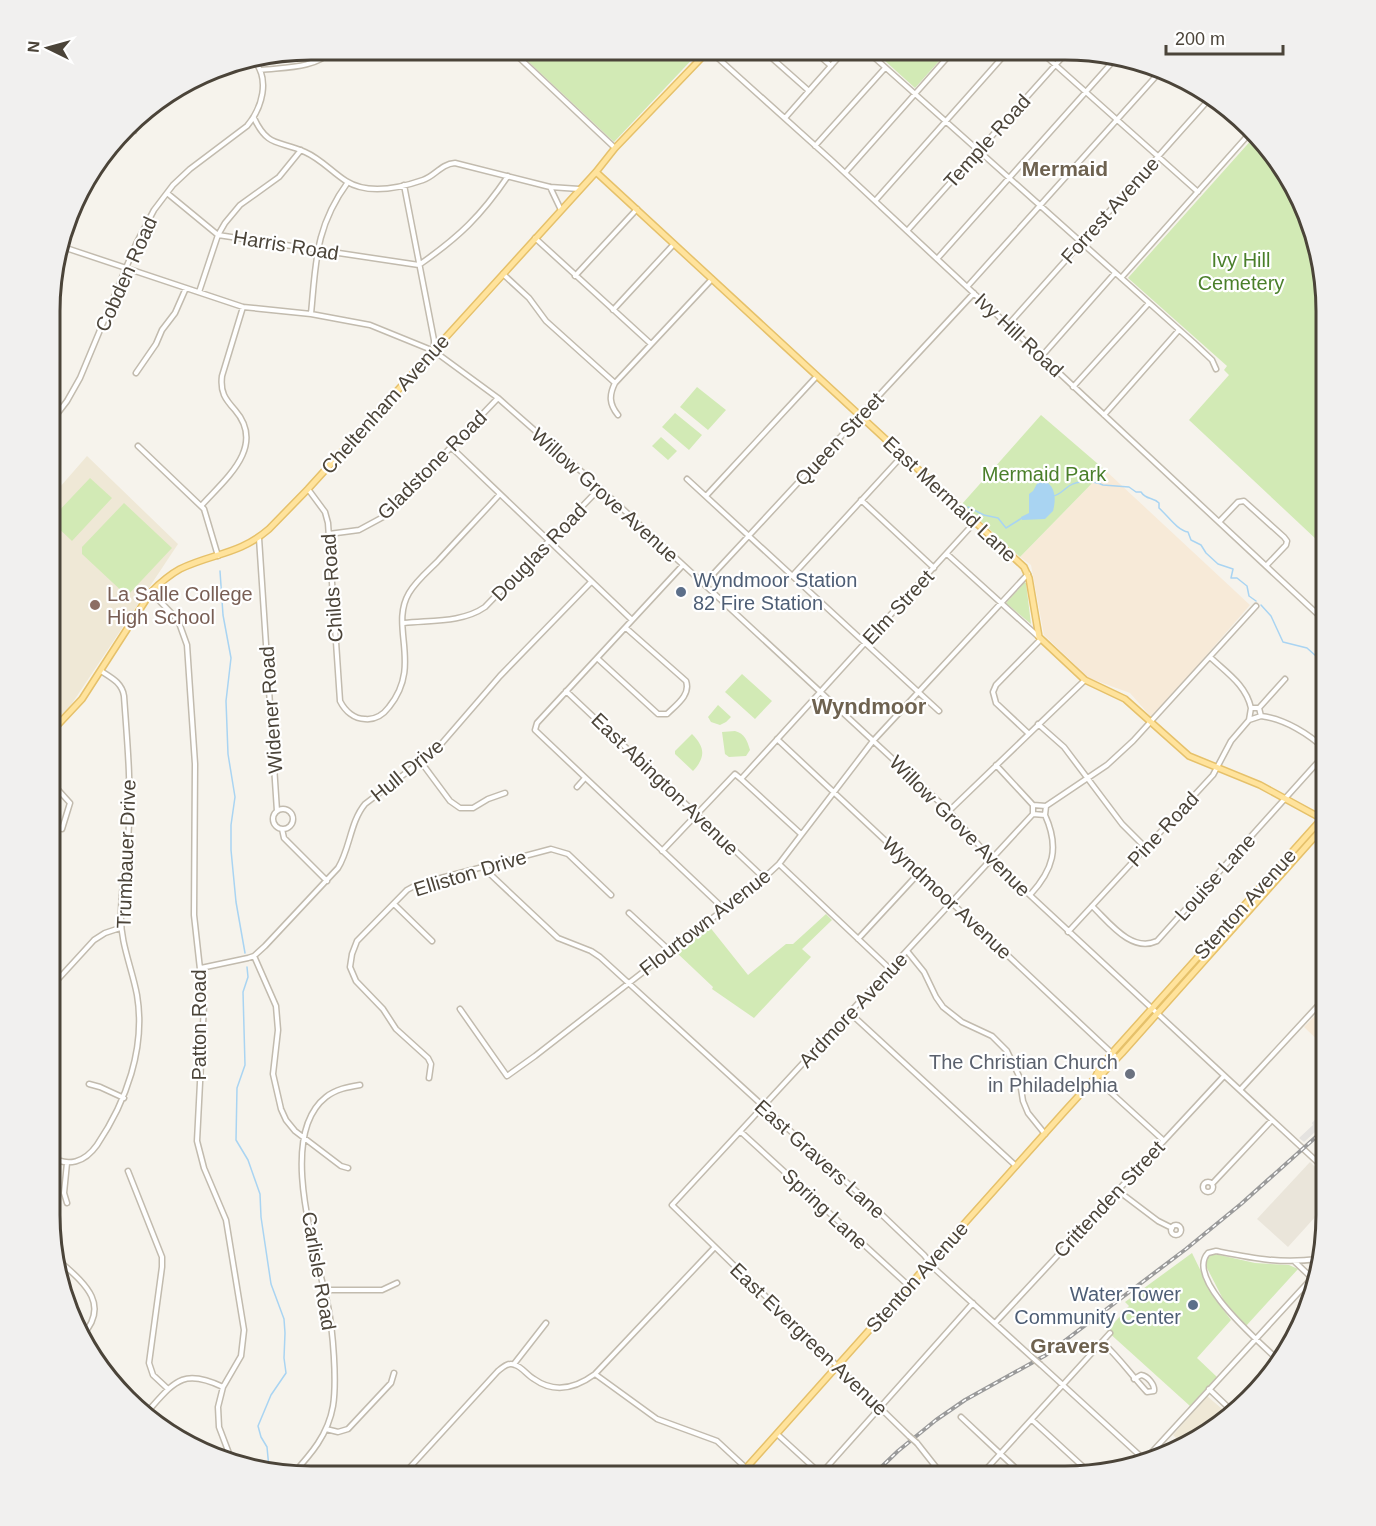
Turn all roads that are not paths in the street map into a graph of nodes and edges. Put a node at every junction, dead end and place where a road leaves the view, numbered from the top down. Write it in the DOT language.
graph roads {
  1 [pos="321,60"];
  2 [pos="522,60"];
  3 [pos="700,60"];
  4 [pos="719,60"];
  5 [pos="774,60"];
  6 [pos="824,60"];
  7 [pos="836,60"];
  8 [pos="877,60"];
  9 [pos="945,60"];
  10 [pos="1000,60"];
  11 [pos="1050,60"];
  12 [pos="1060,60"];
  13 [pos="1110,64"];
  14 [pos="1055,65"];
  15 [pos="258,66"];
  16 [pos="831,66"];
  17 [pos="885,68"];
  18 [pos="261,70"];
  19 [pos="1156,77"];
  20 [pos="809,91"];
  21 [pos="1086,92"];
  22 [pos="915,94"];
  23 [pos="1206,103"];
  24 [pos="254,118"];
  25 [pos="785,118"];
  26 [pos="1117,120"];
  27 [pos="946,122"];
  28 [pos="1246,138"];
  29 [pos="815,146"];
  30 [pos="615,148"];
  31 [pos="301,150"];
  32 [pos="978,151"];
  33 [pos="1158,156"];
  34 [pos="596,172"];
  35 [pos="845,173"];
  36 [pos="508,176"];
  37 [pos="1009,178"];
  38 [pos="348,182"];
  39 [pos="404,185"];
  40 [pos="550,187"];
  41 [pos="579,189"];
  42 [pos="167,192"];
  43 [pos="1198,192"];
  44 [pos="875,201"];
  45 [pos="1040,206"];
  46 [pos="637,209"];
  47 [pos="561,210"];
  48 [pos="907,231"];
  49 [pos="218,235"];
  50 [pos="535,238"];
  51 [pos="1081,243"];
  52 [pos="674,244"];
  53 [pos="68,249"];
  54 [pos="317,250"];
  55 [pos="937,259"];
  56 [pos="419,265"];
  57 [pos="127,268"];
  58 [pos="1116,273"];
  59 [pos="503,274"];
  60 [pos="575,276"];
  61 [pos="1121,278"];
  62 [pos="712,279"];
  63 [pos="967,287"];
  64 [pos="186,288"];
  65 [pos="199,292"];
  66 [pos="974,293"];
  67 [pos="1149,303"];
  68 [pos="243,307"];
  69 [pos="614,310"];
  70 [pos="311,314"];
  71 [pos="1008,325"];
  72 [pos="1179,330"];
  73 [pos="651,344"];
  74 [pos="434,351"];
  75 [pos="1041,357"];
  76 [pos="1216,369"];
  77 [pos="136,373"];
  78 [pos="818,376"];
  79 [pos="615,383"];
  80 [pos="1073,387"];
  81 [pos="498,398"];
  82 [pos="60,410"];
  83 [pos="618,415"];
  84 [pos="1104,415"];
  85 [pos="860,416"];
  86 [pos="138,446"];
  87 [pos="452,448"];
  88 [pos="903,455"];
  89 [pos="687,479"];
  90 [pos="308,489"];
  91 [pos="600,489"];
  92 [pos="500,494"];
  93 [pos="706,496"];
  94 [pos="861,500"];
  95 [pos="201,506"];
  96 [pos="975,522"];
  97 [pos="1219,522"];
  98 [pos="329,534"];
  99 [pos="259,537"];
  100 [pos="749,537"];
  101 [pos="550,542"];
  102 [pos="947,554"];
  103 [pos="218,556"];
  104 [pos="683,565"];
  105 [pos="1266,566"];
  106 [pos="934,568"];
  107 [pos="1028,574"];
  108 [pos="792,576"];
  109 [pos="591,582"];
  110 [pos="704,584"];
  111 [pos="151,592"];
  112 [pos="1001,603"];
  113 [pos="1256,606"];
  114 [pos="1316,613"];
  115 [pos="632,620"];
  116 [pos="404,622"];
  117 [pos="626,628"];
  118 [pos="1041,639"];
  119 [pos="864,644"];
  120 [pos="1210,657"];
  121 [pos="597,658"];
  122 [pos="101,671"];
  123 [pos="1285,679"];
  124 [pos="1085,680"];
  125 [pos="566,691"];
  126 [pos="820,691"];
  127 [pos="918,691"];
  128 [pos="1251,708"];
  129 [pos="1258,708"];
  130 [pos="939,711"];
  131 [pos="1261,716"];
  132 [pos="1249,720"];
  133 [pos="1151,722"];
  134 [pos="60,723"];
  135 [pos="1038,724"];
  136 [pos="1028,733"];
  137 [pos="777,739"];
  138 [pos="873,741"];
  139 [pos="1316,743"];
  140 [pos="421,762"];
  141 [pos="1316,764"];
  142 [pos="996,765"];
  143 [pos="1218,768"];
  144 [pos="585,778"];
  145 [pos="741,779"];
  146 [pos="1087,779"];
  147 [pos="577,787"];
  148 [pos="60,792"];
  149 [pos="834,792"];
  150 [pos="505,793"];
  151 [pos="1286,798"];
  152 [pos="1033,805"];
  153 [pos="1046,806"];
  154 [pos="277,810"];
  155 [pos="949,811"];
  156 [pos="698,813"];
  157 [pos="1033,814"];
  158 [pos="1316,814"];
  159 [pos="1045,815"];
  160 [pos="62,829"];
  161 [pos="282,829"];
  162 [pos="1316,829"];
  163 [pos="801,834"];
  164 [pos="1146,848"];
  165 [pos="662,850"];
  166 [pos="991,859"];
  167 [pos="779,864"];
  168 [pos="486,866"];
  169 [pos="919,873"];
  170 [pos="764,878"];
  171 [pos="327,880"];
  172 [pos="611,895"];
  173 [pos="1030,895"];
  174 [pos="952,902"];
  175 [pos="394,904"];
  176 [pos="1092,906"];
  177 [pos="724,909"];
  178 [pos="629,913"];
  179 [pos="120,928"];
  180 [pos="1068,932"];
  181 [pos="858,939"];
  182 [pos="432,941"];
  183 [pos="670,951"];
  184 [pos="907,951"];
  185 [pos="254,956"];
  186 [pos="201,968"];
  187 [pos="890,969"];
  188 [pos="60,977"];
  189 [pos="628,982"];
  190 [pos="1316,1008"];
  191 [pos="460,1009"];
  192 [pos="1154,1012"];
  193 [pos="850,1013"];
  194 [pos="1115,1055"];
  195 [pos="1224,1076"];
  196 [pos="429,1078"];
  197 [pos="1095,1078"];
  198 [pos="89,1084"];
  199 [pos="360,1085"];
  200 [pos="1240,1090"];
  201 [pos="124,1098"];
  202 [pos="763,1106"];
  203 [pos="1272,1120"];
  204 [pos="741,1132"];
  205 [pos="1045,1134"];
  206 [pos="303,1136"];
  207 [pos="1163,1140"];
  208 [pos="60,1160"];
  209 [pos="1316,1160"];
  210 [pos="67,1162"];
  211 [pos="1016,1166"];
  212 [pos="348,1168"];
  213 [pos="128,1171"];
  214 [pos="1212,1184"];
  215 [pos="1117,1190"];
  216 [pos="67,1203"];
  217 [pos="672,1205"];
  218 [pos="1172,1228"];
  219 [pos="714,1248"];
  220 [pos="1312,1260"];
  221 [pos="930,1262"];
  222 [pos="1294,1262"];
  223 [pos="66,1267"];
  224 [pos="1308,1275"];
  225 [pos="397,1283"];
  226 [pos="1306,1285"];
  227 [pos="909,1286"];
  228 [pos="324,1290"];
  229 [pos="973,1303"];
  230 [pos="546,1323"];
  231 [pos="994,1323"];
  232 [pos="88,1329"];
  233 [pos="1110,1333"];
  234 [pos="1256,1339"];
  235 [pos="1102,1342"];
  236 [pos="1273,1355"];
  237 [pos="514,1364"];
  238 [pos="837,1366"];
  239 [pos="394,1372"];
  240 [pos="595,1374"];
  241 [pos="1134,1379"];
  242 [pos="1063,1385"];
  243 [pos="223,1387"];
  244 [pos="168,1389"];
  245 [pos="1209,1389"];
  246 [pos="1227,1406"];
  247 [pos="880,1407"];
  248 [pos="151,1408"];
  249 [pos="961,1418"];
  250 [pos="1032,1420"];
  251 [pos="326,1429"];
  252 [pos="777,1434"];
  253 [pos="1157,1449"];
  254 [pos="229,1452"];
  255 [pos="1000,1454"];
  256 [pos="1139,1455"];
  257 [pos="301,1465"];
  258 [pos="1081,1465"];
  259 [pos="411,1466"];
  260 [pos="744,1466"];
  261 [pos="748,1466"];
  262 [pos="811,1466"];
  263 [pos="829,1466"];
  264 [pos="935,1466"];
  265 [pos="989,1466"];
  266 [pos="1013,1466"];
  1 -- 18 [label="street"];
  2 -- 30 [label="street"];
  3 -- 30 [label="main road, Cheltenham Avenue"];
  4 -- 25 [label="street, Ivy Hill Road"];
  5 -- 20 [label="street"];
  6 -- 16 [label="street"];
  7 -- 16 [label="street"];
  8 -- 17 [label="street"];
  9 -- 22 [label="street"];
  10 -- 27 [label="street"];
  11 -- 14 [label="street"];
  12 -- 14 [label="street, Temple Road"];
  13 -- 21 [label="street"];
  14 -- 21 [label="street"];
  14 -- 32 [label="street, Temple Road"];
  15 -- 18 [label="street"];
  16 -- 20 [label="street"];
  17 -- 22 [label="street"];
  17 -- 29 [label="street"];
  18 -- 24 [label="street"];
  19 -- 26 [label="street"];
  20 -- 25 [label="street"];
  21 -- 26 [label="street"];
  21 -- 37 [label="street"];
  22 -- 27 [label="street"];
  22 -- 35 [label="street"];
  23 -- 33 [label="street, Forrest Avenue"];
  24 -- 31 [label="street"];
  24 -- 42 [label="street, Cobden Road"];
  25 -- 29 [label="street, Ivy Hill Road"];
  26 -- 33 [label="street"];
  26 -- 45 [label="street"];
  27 -- 32 [label="street"];
  27 -- 44 [label="street"];
  28 -- 43 [label="street"];
  29 -- 35 [label="street, Ivy Hill Road"];
  30 -- 34 [label="main road, Cheltenham Avenue"];
  31 -- 38 [label="street"];
  31 -- 49 [label="street"];
  32 -- 37 [label="street"];
  32 -- 48 [label="street, Temple Road"];
  33 -- 43 [label="street"];
  33 -- 51 [label="street, Forrest Avenue"];
  34 -- 41 [label="main road, Cheltenham Avenue"];
  34 -- 46 [label="main road, East Mermaid Lane"];
  35 -- 44 [label="street, Ivy Hill Road"];
  36 -- 39 [label="street"];
  36 -- 40 [label="street"];
  36 -- 56 [label="street"];
  37 -- 45 [label="street"];
  37 -- 55 [label="street"];
  38 -- 39 [label="street"];
  38 -- 54 [label="street"];
  39 -- 56 [label="street"];
  40 -- 41 [label="street"];
  40 -- 47 [label="street"];
  41 -- 47 [label="main road, Cheltenham Avenue"];
  42 -- 49 [label="street, Harris Road"];
  42 -- 57 [label="street, Cobden Road"];
  43 -- 61 [label="street"];
  44 -- 48 [label="street, Ivy Hill Road"];
  45 -- 51 [label="street"];
  45 -- 63 [label="street"];
  46 -- 52 [label="main road, East Mermaid Lane"];
  46 -- 60 [label="street"];
  47 -- 50 [label="main road, Cheltenham Avenue"];
  48 -- 55 [label="street, Ivy Hill Road"];
  49 -- 54 [label="street, Harris Road"];
  49 -- 65 [label="street"];
  50 -- 59 [label="main road, Cheltenham Avenue"];
  50 -- 60 [label="street"];
  51 -- 58 [label="street"];
  51 -- 71 [label="street, Forrest Avenue"];
  52 -- 62 [label="main road, East Mermaid Lane"];
  52 -- 69 [label="street"];
  53 -- 57 [label="street, Willow Grove Avenue"];
  54 -- 56 [label="street, Harris Road"];
  54 -- 70 [label="street"];
  55 -- 63 [label="street, Ivy Hill Road"];
  56 -- 74 [label="street"];
  57 -- 64 [label="street, Willow Grove Avenue"];
  57 -- 82 [label="street, Cobden Road"];
  58 -- 61 [label="street"];
  58 -- 75 [label="street"];
  59 -- 74 [label="main road, Cheltenham Avenue"];
  59 -- 79 [label="street"];
  60 -- 69 [label="street"];
  61 -- 67 [label="street"];
  62 -- 73 [label="street"];
  62 -- 78 [label="main road, East Mermaid Lane"];
  63 -- 66 [label="street, Ivy Hill Road"];
  64 -- 65 [label="street, Willow Grove Avenue"];
  64 -- 77 [label="street"];
  65 -- 68 [label="street, Willow Grove Avenue"];
  66 -- 71 [label="street, Ivy Hill Road"];
  66 -- 85 [label="street, Queen Street"];
  67 -- 72 [label="street"];
  67 -- 80 [label="street"];
  68 -- 70 [label="street, Willow Grove Avenue"];
  68 -- 95 [label="street"];
  69 -- 73 [label="street"];
  70 -- 74 [label="street, Willow Grove Avenue"];
  71 -- 75 [label="street, Ivy Hill Road"];
  72 -- 76 [label="street"];
  72 -- 84 [label="street"];
  73 -- 79 [label="street"];
  74 -- 81 [label="street, Willow Grove Avenue"];
  74 -- 90 [label="main road, Cheltenham Avenue"];
  75 -- 80 [label="street, Ivy Hill Road"];
  78 -- 85 [label="main road, East Mermaid Lane"];
  78 -- 93 [label="street"];
  79 -- 83 [label="street"];
  80 -- 84 [label="street, Ivy Hill Road"];
  81 -- 87 [label="street, Gladstone Road"];
  81 -- 91 [label="street, Willow Grove Avenue"];
  84 -- 97 [label="street, Ivy Hill Road"];
  85 -- 88 [label="main road, East Mermaid Lane"];
  85 -- 100 [label="street, Queen Street"];
  86 -- 95 [label="street"];
  87 -- 92 [label="street"];
  87 -- 98 [label="street, Gladstone Road"];
  88 -- 94 [label="street"];
  88 -- 96 [label="main road, East Mermaid Lane"];
  89 -- 93 [label="street"];
  90 -- 98 [label="street, Childs Road"];
  90 -- 99 [label="main road, Cheltenham Avenue"];
  91 -- 101 [label="street, Douglas Road"];
  91 -- 104 [label="street, Willow Grove Avenue"];
  92 -- 101 [label="street"];
  92 -- 116 [label="street"];
  93 -- 100 [label="street"];
  94 -- 106 [label="street"];
  94 -- 108 [label="street"];
  95 -- 103 [label="street"];
  96 -- 102 [label="street, Elm Street"];
  96 -- 107 [label="main road, East Mermaid Lane"];
  97 -- 105 [label="street, Ivy Hill Road"];
  97 -- 105 [label="street"];
  98 -- 116 [label="street, Childs Road"];
  99 -- 103 [label="main road, Cheltenham Avenue"];
  99 -- 154 [label="street, Widener Road"];
  100 -- 108 [label="street"];
  100 -- 110 [label="street, Queen Street"];
  101 -- 109 [label="street"];
  101 -- 116 [label="street, Douglas Road"];
  102 -- 106 [label="street, Elm Street"];
  102 -- 112 [label="street"];
  103 -- 111 [label="main road, Cheltenham Avenue"];
  104 -- 110 [label="street, Willow Grove Avenue"];
  104 -- 115 [label="street"];
  105 -- 114 [label="street, Ivy Hill Road"];
  106 -- 119 [label="street, Elm Street"];
  107 -- 112 [label="street, Flourtown Avenue"];
  107 -- 118 [label="main road, East Mermaid Lane"];
  108 -- 119 [label="street"];
  109 -- 115 [label="street"];
  109 -- 140 [label="street, Hull Drive"];
  110 -- 126 [label="street, Willow Grove Avenue"];
  111 -- 122 [label="main road, Cheltenham Avenue"];
  111 -- 186 [label="street, Patton Road"];
  112 -- 118 [label="street"];
  112 -- 127 [label="street, Flourtown Avenue"];
  113 -- 120 [label="street"];
  115 -- 117 [label="street"];
  117 -- 121 [label="street"];
  117 -- 121 [label="street"];
  118 -- 124 [label="main road"];
  118 -- 136 [label="street"];
  119 -- 126 [label="street, Elm Street"];
  119 -- 127 [label="street"];
  120 -- 128 [label="street"];
  120 -- 133 [label="street"];
  121 -- 125 [label="street"];
  122 -- 134 [label="main road, Cheltenham Avenue"];
  122 -- 179 [label="street, Trumbauer Drive"];
  123 -- 129 [label="street"];
  124 -- 133 [label="main road"];
  124 -- 135 [label="street"];
  125 -- 144 [label="street"];
  125 -- 156 [label="street, East Abington Avenue"];
  126 -- 137 [label="street, Elm Street"];
  126 -- 138 [label="street, Willow Grove Avenue"];
  127 -- 130 [label="street"];
  127 -- 138 [label="street, Flourtown Avenue"];
  128 -- 129 [label="street"];
  128 -- 132 [label="street"];
  129 -- 131 [label="street"];
  131 -- 132 [label="street"];
  131 -- 139 [label="street"];
  132 -- 143 [label="street, Pine Road"];
  133 -- 143 [label="main road"];
  133 -- 146 [label="street"];
  135 -- 136 [label="street"];
  135 -- 146 [label="street"];
  136 -- 142 [label="street"];
  137 -- 145 [label="street, Elm Street"];
  137 -- 149 [label="street, Wyndmoor Avenue"];
  138 -- 149 [label="street, Flourtown Avenue"];
  138 -- 155 [label="street, Willow Grove Avenue"];
  140 -- 150 [label="street"];
  140 -- 171 [label="street, Hull Drive"];
  141 -- 151 [label="street, Louise Lane"];
  142 -- 152 [label="street"];
  142 -- 155 [label="street"];
  143 -- 151 [label="main road"];
  143 -- 164 [label="street, Pine Road"];
  144 -- 147 [label="street"];
  144 -- 165 [label="street"];
  145 -- 156 [label="street"];
  145 -- 163 [label="street"];
  146 -- 153 [label="street"];
  146 -- 164 [label="street"];
  148 -- 160 [label="street"];
  149 -- 163 [label="street, Flourtown Avenue"];
  149 -- 169 [label="street, Wyndmoor Avenue"];
  151 -- 158 [label="main road"];
  151 -- 176 [label="street, Louise Lane"];
  152 -- 153 [label="street"];
  152 -- 157 [label="street"];
  153 -- 159 [label="street"];
  154 -- 161 [label="street"];
  154 -- 161 [label="street"];
  155 -- 166 [label="street, Willow Grove Avenue"];
  156 -- 165 [label="street"];
  156 -- 170 [label="street, East Abington Avenue"];
  157 -- 159 [label="street"];
  157 -- 166 [label="street, Ardmore Avenue"];
  159 -- 173 [label="street"];
  161 -- 171 [label="street"];
  162 -- 192 [label="main road, Stenton Avenue"];
  163 -- 167 [label="street, Flourtown Avenue"];
  164 -- 176 [label="street, Pine Road"];
  165 -- 177 [label="street"];
  166 -- 173 [label="street, Willow Grove Avenue"];
  166 -- 174 [label="street, Ardmore Avenue"];
  167 -- 170 [label="street, Flourtown Avenue"];
  167 -- 181 [label="street"];
  168 -- 172 [label="street, Elliston Drive"];
  168 -- 175 [label="street, Elliston Drive"];
  168 -- 189 [label="street, East Gravers Lane"];
  169 -- 174 [label="street, Wyndmoor Avenue"];
  169 -- 181 [label="street"];
  170 -- 177 [label="street, Flourtown Avenue"];
  171 -- 185 [label="street, Hull Drive"];
  173 -- 180 [label="street, Willow Grove Avenue"];
  174 -- 184 [label="street, Ardmore Avenue"];
  174 -- 194 [label="street, Wyndmoor Avenue"];
  175 -- 182 [label="street"];
  175 -- 196 [label="street, Elliston Drive"];
  176 -- 180 [label="street, Pine Road"];
  177 -- 183 [label="street, Flourtown Avenue"];
  178 -- 183 [label="street"];
  179 -- 188 [label="street"];
  179 -- 201 [label="street, Trumbauer Drive"];
  180 -- 192 [label="street, Willow Grove Avenue"];
  181 -- 187 [label="street"];
  183 -- 189 [label="street, Flourtown Avenue"];
  184 -- 187 [label="street, Ardmore Avenue"];
  184 -- 205 [label="street"];
  185 -- 186 [label="street"];
  185 -- 206 [label="street"];
  186 -- 243 [label="street, Patton Road"];
  187 -- 193 [label="street, Ardmore Avenue"];
  189 -- 191 [label="street, Flourtown Avenue"];
  189 -- 202 [label="street, East Gravers Lane"];
  190 -- 200 [label="street"];
  192 -- 194 [label="main road, Stenton Avenue"];
  192 -- 195 [label="street, Willow Grove Avenue"];
  193 -- 202 [label="street, Ardmore Avenue"];
  193 -- 211 [label="street"];
  194 -- 197 [label="main road, Stenton Avenue"];
  195 -- 200 [label="street, Willow Grove Avenue"];
  195 -- 207 [label="street, Crittenden Street"];
  197 -- 205 [label="main road, Stenton Avenue"];
  197 -- 207 [label="street"];
  198 -- 201 [label="street"];
  199 -- 206 [label="street, Carlisle Road"];
  200 -- 203 [label="street, Willow Grove Avenue"];
  201 -- 210 [label="street, Trumbauer Drive"];
  202 -- 204 [label="street, Ardmore Avenue"];
  202 -- 221 [label="street, East Gravers Lane"];
  203 -- 209 [label="street, Willow Grove Avenue"];
  203 -- 214 [label="street"];
  204 -- 217 [label="street, Ardmore Avenue"];
  204 -- 227 [label="street, Spring Lane"];
  205 -- 211 [label="main road, Stenton Avenue"];
  206 -- 212 [label="street"];
  206 -- 228 [label="street, Carlisle Road"];
  207 -- 215 [label="street, Crittenden Street"];
  208 -- 210 [label="street"];
  210 -- 216 [label="street"];
  211 -- 221 [label="main road, Stenton Avenue"];
  213 -- 244 [label="street"];
  215 -- 218 [label="street"];
  215 -- 231 [label="street, Crittenden Street"];
  217 -- 219 [label="street, East Evergreen Avenue"];
  219 -- 238 [label="street, East Evergreen Avenue"];
  219 -- 240 [label="street"];
  220 -- 222 [label="street"];
  221 -- 227 [label="main road, Stenton Avenue"];
  221 -- 229 [label="street, East Gravers Lane"];
  222 -- 224 [label="street"];
  222 -- 234 [label="street"];
  223 -- 232 [label="street"];
  225 -- 228 [label="street"];
  226 -- 234 [label="street"];
  227 -- 238 [label="main road, Stenton Avenue"];
  228 -- 251 [label="street, Carlisle Road"];
  229 -- 231 [label="street, East Gravers Lane"];
  229 -- 247 [label="street"];
  230 -- 237 [label="street"];
  231 -- 242 [label="street, East Gravers Lane, bridge"];
  233 -- 235 [label="street"];
  234 -- 236 [label="street"];
  234 -- 245 [label="street"];
  235 -- 241 [label="street"];
  235 -- 242 [label="street"];
  237 -- 240 [label="street"];
  237 -- 259 [label="street"];
  238 -- 247 [label="street, East Evergreen Avenue"];
  238 -- 252 [label="main road, Stenton Avenue"];
  239 -- 251 [label="street"];
  240 -- 260 [label="street"];
  241 -- 241 [label="street"];
  242 -- 250 [label="street"];
  242 -- 256 [label="street, East Gravers Lane"];
  243 -- 244 [label="street"];
  243 -- 254 [label="street, Patton Road"];
  244 -- 248 [label="street"];
  245 -- 246 [label="street"];
  245 -- 253 [label="street"];
  247 -- 263 [label="street"];
  247 -- 264 [label="street, East Evergreen Avenue, bridge"];
  249 -- 255 [label="street"];
  250 -- 255 [label="street"];
  250 -- 258 [label="street"];
  251 -- 257 [label="street, Carlisle Road"];
  252 -- 261 [label="main road, Stenton Avenue"];
  252 -- 262 [label="street"];
  255 -- 265 [label="street"];
  255 -- 266 [label="street"];
}
